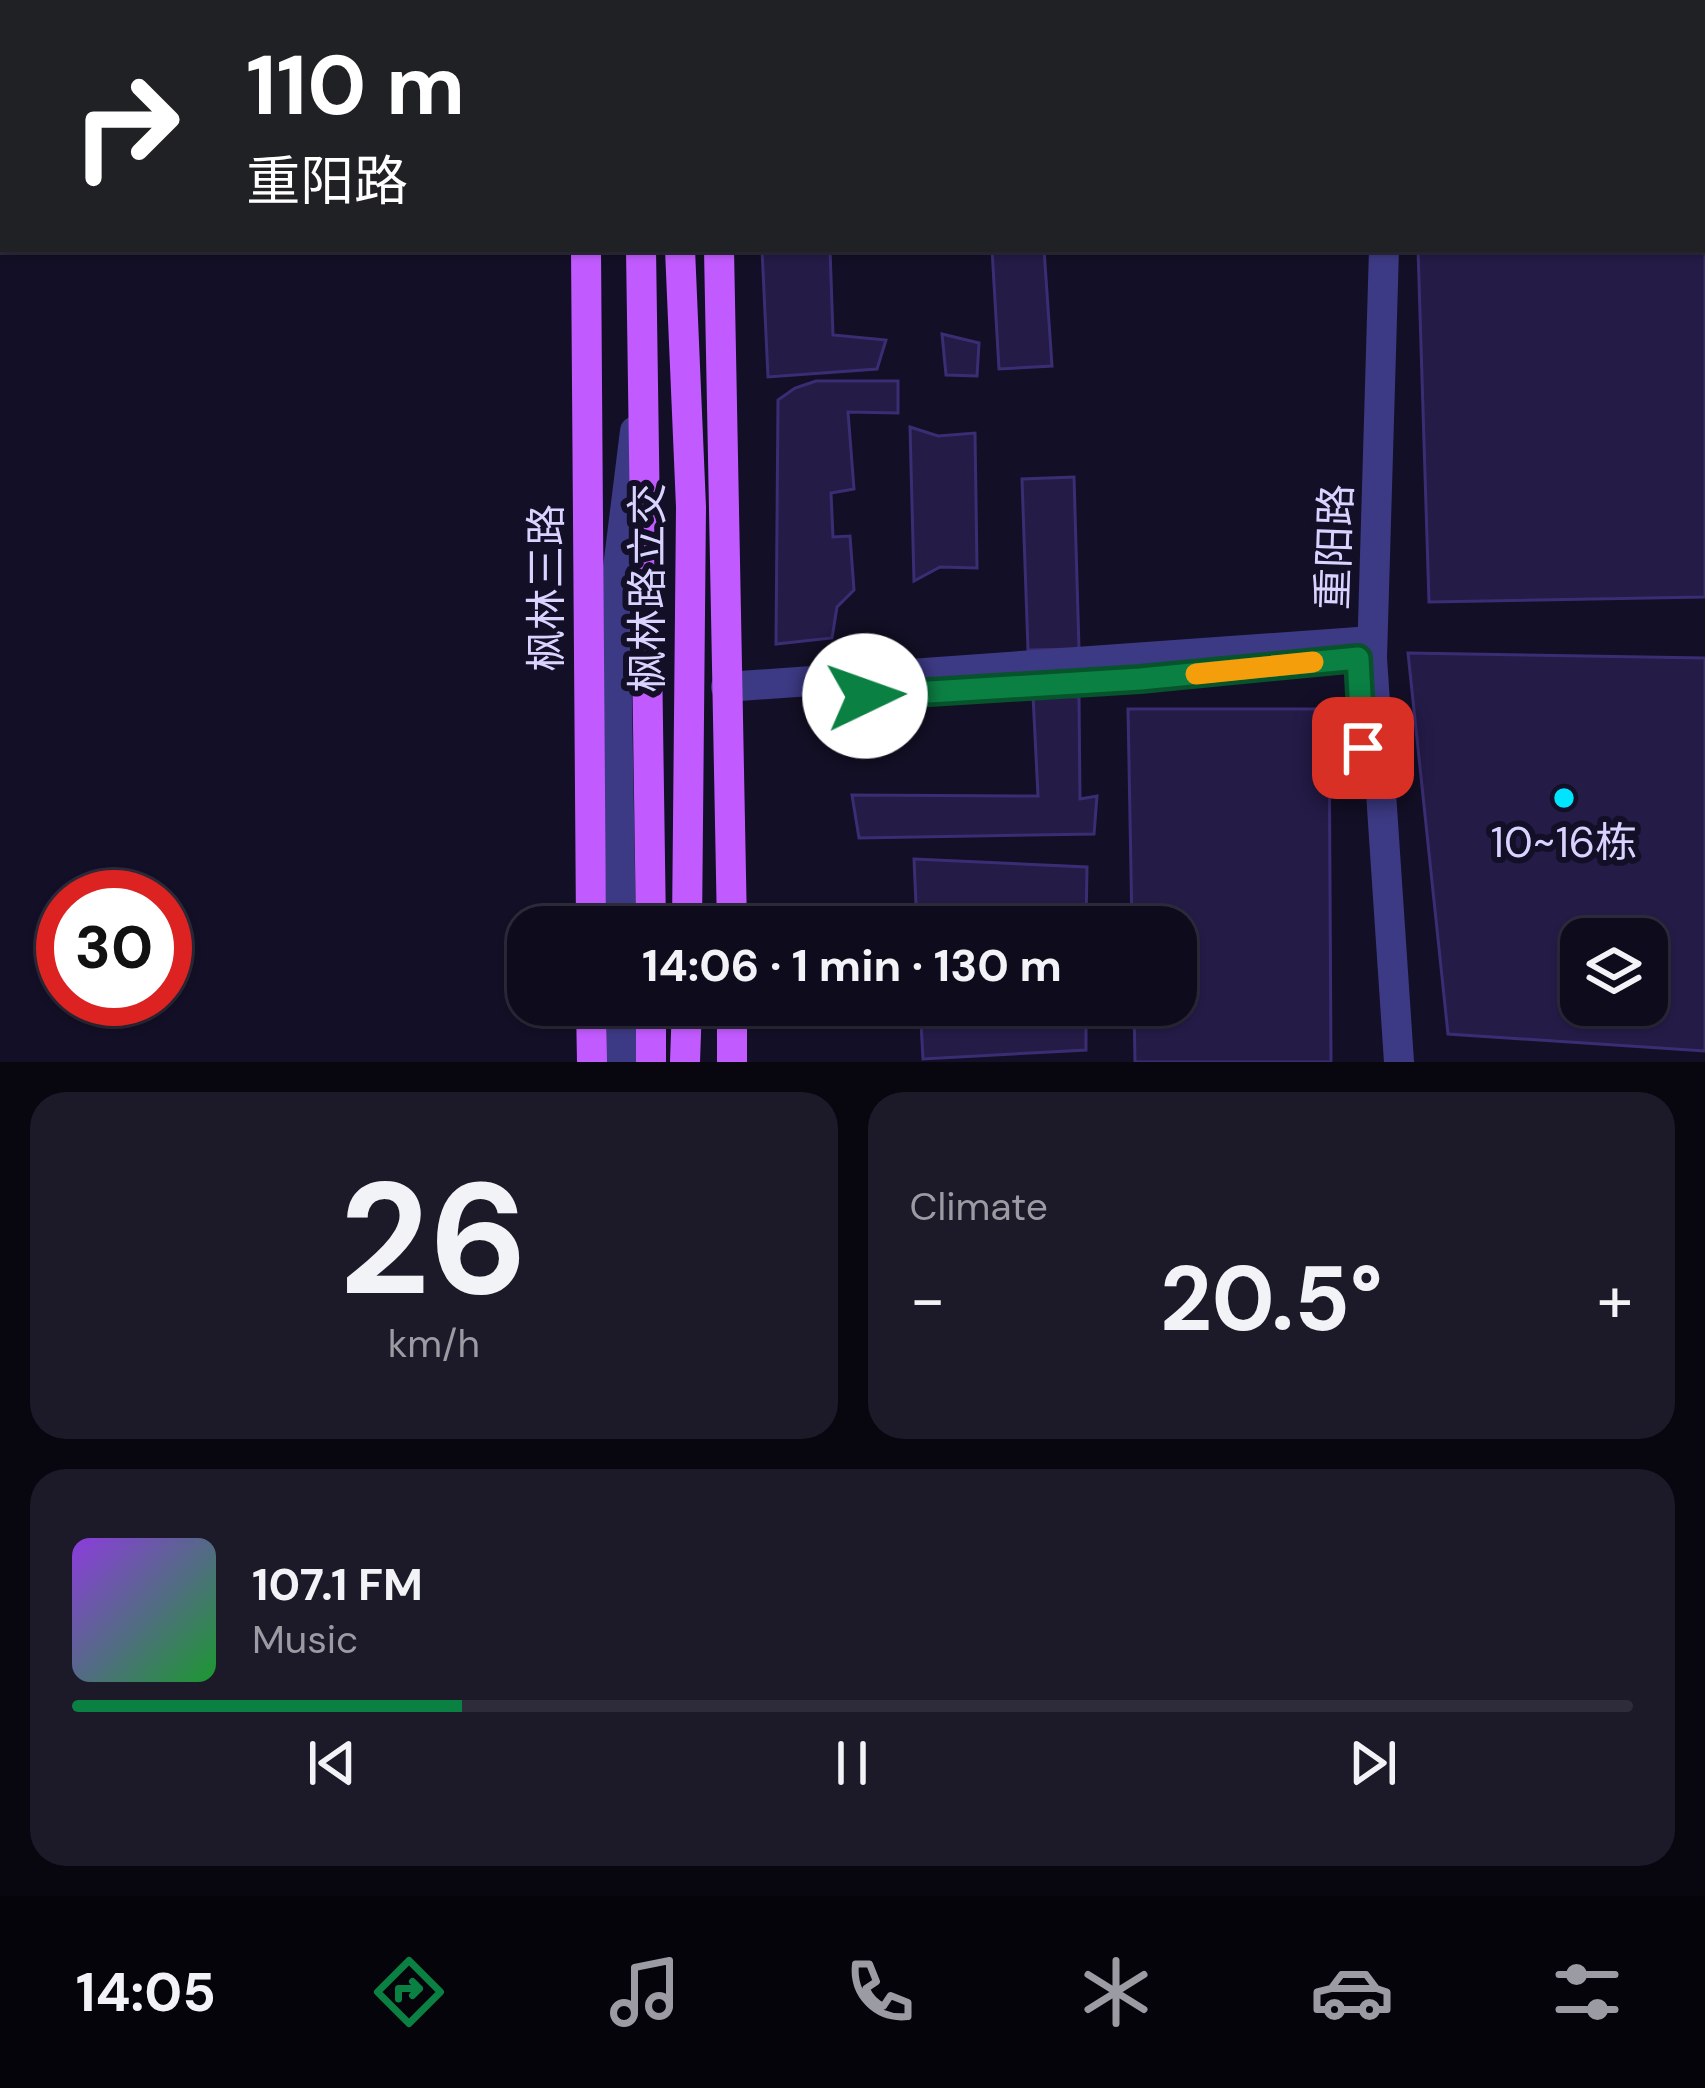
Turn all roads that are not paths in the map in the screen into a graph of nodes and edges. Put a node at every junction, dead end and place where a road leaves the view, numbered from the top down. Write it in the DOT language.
graph roads {
  1 [pos="586,252"];
  2 [pos="641,252"];
  3 [pos="680,252"];
  4 [pos="719,252"];
  5 [pos="1368,252"];
  6 [pos="1384,252"];
  7 [pos="645,348"];
  8 [pos="1358,650"];
  9 [pos="727,696"];
  10 [pos="591,906"];
  11 [pos="621,906"];
  12 [pos="651,906"];
  13 [pos="687,906"];
  14 [pos="731,906"];
  15 [pos="591,1026"];
  16 [pos="622,1026"];
  17 [pos="651,1026"];
  18 [pos="686,1026"];
  19 [pos="732,1026"];
  20 [pos="592,1062"];
  21 [pos="621,1062"];
  22 [pos="650,1062"];
  23 [pos="685,1062"];
  24 [pos="732,1062"];
  25 [pos="1384,1062"];
  26 [pos="1399,1062"];
  1 -- 10 [label="main road, 枫林三路"];
  2 -- 7 [label="main road, 枫林路立交"];
  3 -- 13 [label="main road, 枫林路立交"];
  4 -- 9 [label="main road"];
  5 -- 8 [label="street, 重阳路"];
  6 -- 26 [label="street, 重阳路"];
  7 -- 11 [label="street"];
  7 -- 12 [label="main road, 枫林路立交"];
  8 -- 9 [label="street, 重阳路"];
  8 -- 25 [label="street, 重阳路"];
  9 -- 14 [label="main road"];
  15 -- 20 [label="main road"];
  16 -- 21 [label="street"];
  17 -- 22 [label="main road"];
  18 -- 23 [label="main road"];
  19 -- 24 [label="main road"];
}
